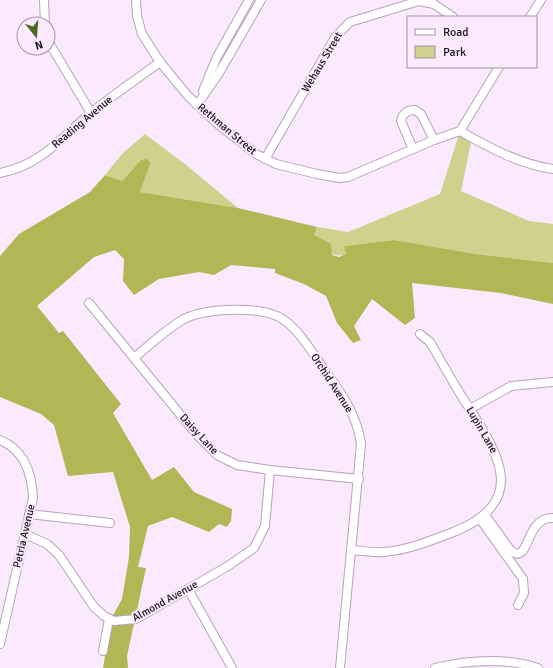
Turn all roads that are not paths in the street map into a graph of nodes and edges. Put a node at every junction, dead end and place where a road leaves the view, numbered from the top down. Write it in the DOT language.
graph roads {
  1 [pos="44,0"];
  2 [pos="136,0"];
  3 [pos="249,0"];
  4 [pos="261,0"];
  5 [pos="540,0"];
  6 [pos="45,16"];
  7 [pos="452,16"];
  8 [pos="531,16"];
  9 [pos="56,54"];
  10 [pos="160,62"];
  11 [pos="498,68"];
  12 [pos="202,95"];
  13 [pos="197,105"];
  14 [pos="91,113"];
  15 [pos="460,131"];
  16 [pos="434,140"];
  17 [pos="413,149"];
  18 [pos="266,159"];
  19 [pos="553,169"];
  20 [pos="0,173"];
  21 [pos="89,303"];
  22 [pos="420,334"];
  23 [pos="134,358"];
  24 [pos="553,382"];
  25 [pos="470,409"];
  26 [pos="0,440"];
  27 [pos="270,470"];
  28 [pos="359,478"];
  29 [pos="29,514"];
  30 [pos="483,517"];
  31 [pos="553,518"];
  32 [pos="110,523"];
  33 [pos="25,534"];
  34 [pos="351,550"];
  35 [pos="188,589"];
  36 [pos="518,605"];
  37 [pos="109,620"];
  38 [pos="0,644"];
  39 [pos="103,651"];
  40 [pos="232,668"];
  41 [pos="340,668"];
  42 [pos="434,668"];
  43 [pos="538,668"];
  1 -- 6 [label="street"];
  2 -- 10 [label="street, Rethman Street"];
  3 -- 12 [label="street"];
  4 -- 12 [label="street"];
  5 -- 8 [label="street"];
  7 -- 18 [label="street, Wehaus Street"];
  9 -- 14 [label="street"];
  10 -- 13 [label="street, Rethman Street"];
  10 -- 14 [label="street, Reading Avenue"];
  11 -- 15 [label="street"];
  12 -- 13 [label="street"];
  13 -- 18 [label="street, Rethman Street"];
  14 -- 20 [label="street, Reading Avenue"];
  15 -- 16 [label="street, Rethman Street"];
  15 -- 19 [label="street"];
  16 -- 17 [label="street, Rethman Street"];
  16 -- 17 [label="street"];
  17 -- 18 [label="street, Rethman Street"];
  21 -- 23 [label="street, Daisy Lane"];
  22 -- 25 [label="street, Lupin Lane"];
  23 -- 27 [label="street, Daisy Lane"];
  23 -- 28 [label="street, Orchid Avenue"];
  24 -- 25 [label="street"];
  25 -- 30 [label="street, Lupin Lane"];
  26 -- 29 [label="street, Petria Avenue"];
  27 -- 28 [label="street, Daisy Lane"];
  27 -- 35 [label="street, Almond Avenue"];
  28 -- 34 [label="street, Orchid Avenue"];
  29 -- 32 [label="street"];
  29 -- 33 [label="street, Petria Avenue"];
  30 -- 31 [label="street"];
  30 -- 34 [label="street, Lupin Lane"];
  30 -- 36 [label="street"];
  33 -- 37 [label="street"];
  33 -- 38 [label="street, Petria Avenue"];
  34 -- 41 [label="street, Orchid Avenue"];
  35 -- 37 [label="street, Almond Avenue"];
  35 -- 40 [label="street"];
  37 -- 39 [label="street"];
  42 -- 43 [label="street"];
}
